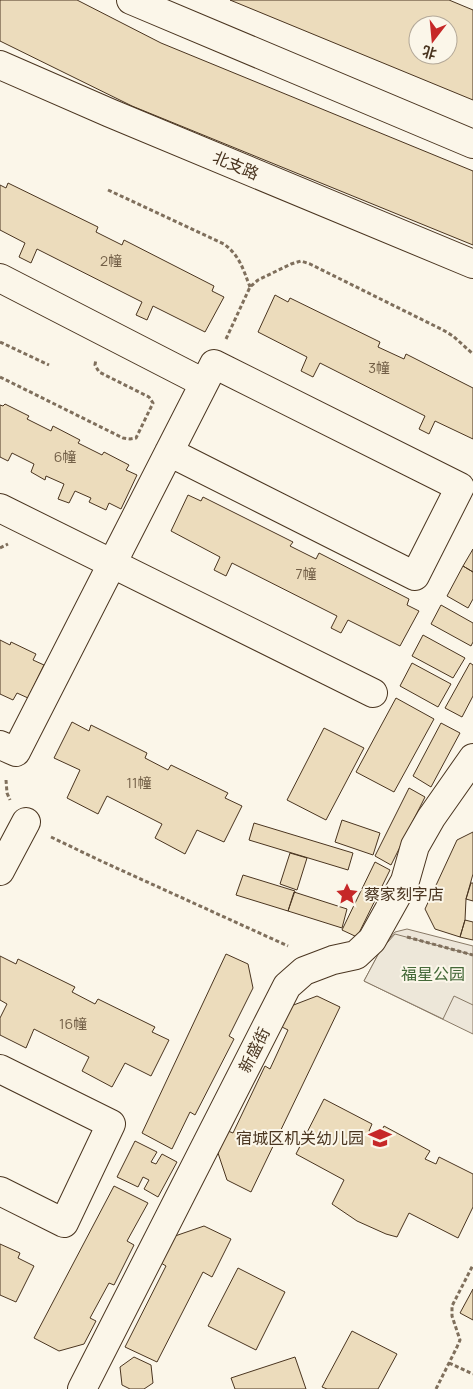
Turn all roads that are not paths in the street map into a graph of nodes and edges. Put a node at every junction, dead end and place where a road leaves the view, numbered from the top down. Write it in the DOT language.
graph roads {
  1 [pos="131,0"];
  2 [pos="0,64"];
  3 [pos="473,144"];
  4 [pos="473,264"];
  5 [pos="0,278"];
  6 [pos="209,373"];
  7 [pos="169,452"];
  8 [pos="0,508"];
  9 [pos="112,563"];
  10 [pos="373,693"];
  11 [pos="8,748"];
  12 [pos="473,758"];
  13 [pos="26,822"];
  14 [pos="0,871"];
  15 [pos="0,1069"];
  16 [pos="0,1191"];
  17 [pos="82,1389"];
  1 -- 3 [label="street"];
  2 -- 4 [label="street, 北支路"];
  5 -- 6 [label="street"];
  6 -- 7 [label="street"];
  6 -- 7 [label="street"];
  7 -- 9 [label="street"];
  8 -- 9 [label="street"];
  9 -- 10 [label="street"];
  9 -- 11 [label="street"];
  12 -- 17 [label="street, 新盛街"];
  13 -- 14 [label="street"];
  15 -- 16 [label="street"];
}
